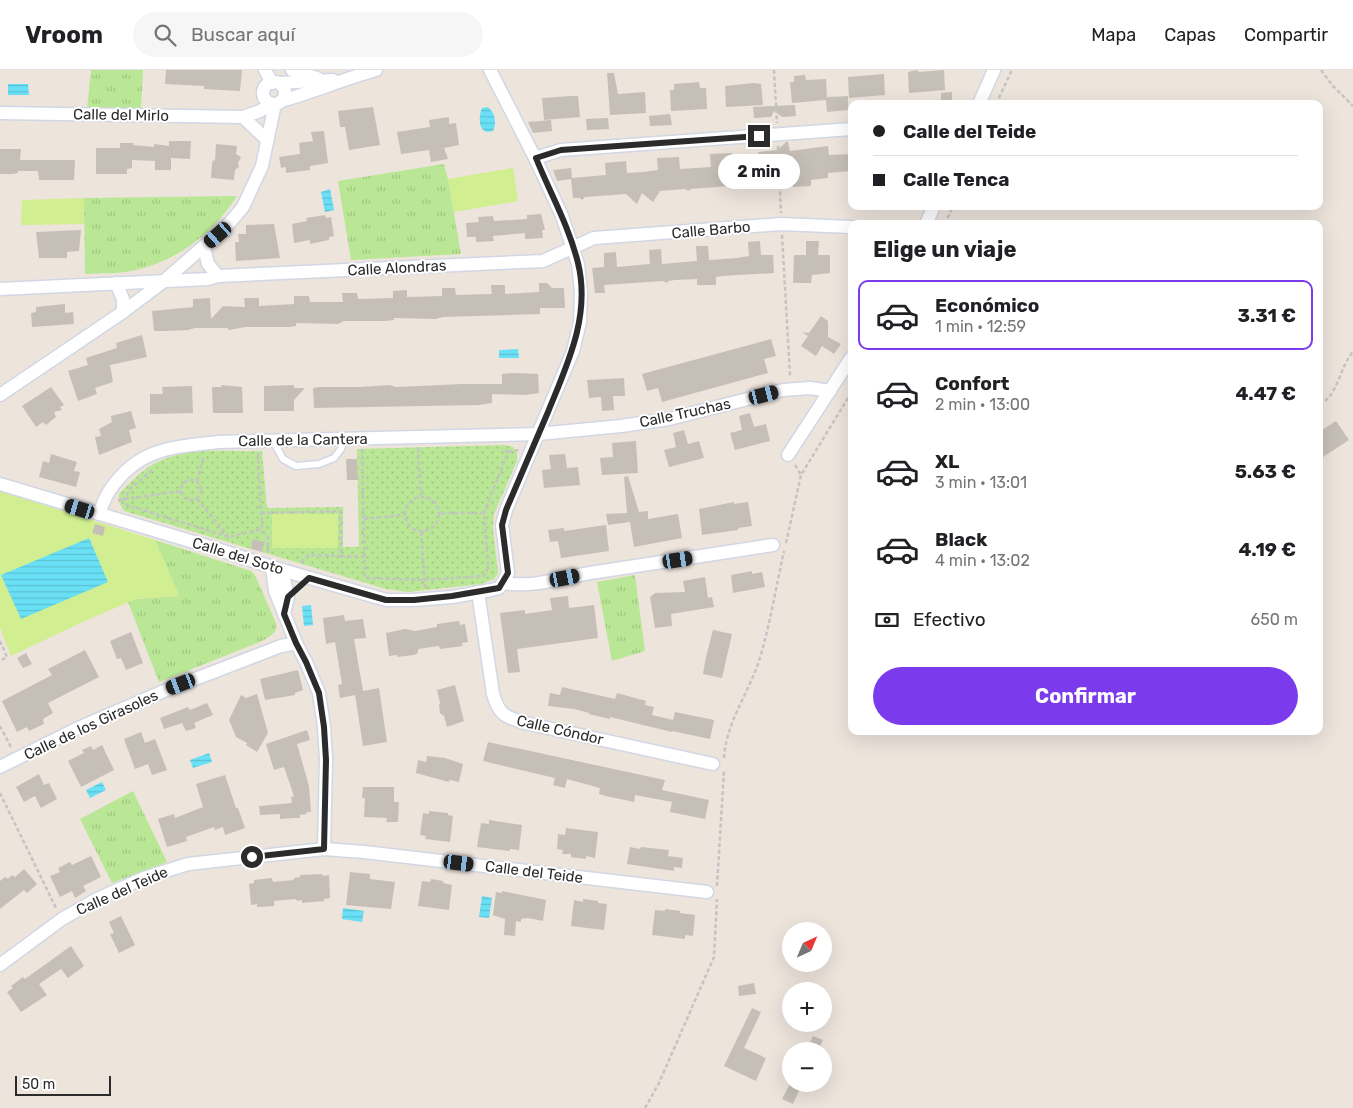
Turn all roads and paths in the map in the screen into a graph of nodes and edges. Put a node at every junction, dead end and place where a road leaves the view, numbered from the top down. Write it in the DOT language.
graph roads {
  1 [pos="266,70"];
  2 [pos="292,70"];
  3 [pos="376,70"];
  4 [pos="490,70"];
  5 [pos="774,70"];
  6 [pos="994,70"];
  7 [pos="1012,70"];
  8 [pos="1321,70"];
  9 [pos="343,80"];
  10 [pos="327,81"];
  11 [pos="275,83"];
  12 [pos="981,100"];
  13 [pos="998,100"];
  14 [pos="276,103"];
  15 [pos="1353,106"];
  16 [pos="0,113"];
  17 [pos="242,117"];
  18 [pos="777,124"];
  19 [pos="848,129"];
  20 [pos="267,140"];
  21 [pos="778,142"];
  22 [pos="536,158"];
  23 [pos="781,215"];
  24 [pos="848,227"];
  25 [pos="782,233"];
  26 [pos="573,246"];
  27 [pos="204,247"];
  28 [pos="218,276"];
  29 [pos="164,281"];
  30 [pos="116,283"];
  31 [pos="0,289"];
  32 [pos="123,312"];
  33 [pos="1353,352"];
  34 [pos="848,363"];
  35 [pos="790,376"];
  36 [pos="830,391"];
  37 [pos="0,395"];
  38 [pos="848,398"];
  39 [pos="1326,401"];
  40 [pos="538,434"];
  41 [pos="344,439"];
  42 [pos="273,441"];
  43 [pos="418,444"];
  44 [pos="362,445"];
  45 [pos="258,447"];
  46 [pos="494,449"];
  47 [pos="419,450"];
  48 [pos="519,450"];
  49 [pos="409,451"];
  50 [pos="508,452"];
  51 [pos="197,454"];
  52 [pos="788,455"];
  53 [pos="159,466"];
  54 [pos="197,481"];
  55 [pos="0,484"];
  56 [pos="181,491"];
  57 [pos="421,496"];
  58 [pos="124,499"];
  59 [pos="197,499"];
  60 [pos="116,500"];
  61 [pos="441,512"];
  62 [pos="261,513"];
  63 [pos="484,513"];
  64 [pos="99,514"];
  65 [pos="404,515"];
  66 [pos="364,519"];
  67 [pos="262,529"];
  68 [pos="422,532"];
  69 [pos="229,537"];
  70 [pos="225,544"];
  71 [pos="773,545"];
  72 [pos="341,556"];
  73 [pos="364,557"];
  74 [pos="274,565"];
  75 [pos="297,567"];
  76 [pos="309,578"];
  77 [pos="425,580"];
  78 [pos="503,583"];
  79 [pos="478,592"];
  80 [pos="288,597"];
  81 [pos="284,614"];
  82 [pos="0,641"];
  83 [pos="296,643"];
  84 [pos="4,649"];
  85 [pos="0,651"];
  86 [pos="0,661"];
  87 [pos="0,726"];
  88 [pos="13,750"];
  89 [pos="720,765"];
  90 [pos="0,767"];
  91 [pos="0,793"];
  92 [pos="324,849"];
  93 [pos="714,893"];
  94 [pos="59,914"];
  95 [pos="0,966"];
  96 [pos="645,1108"];
  1 -- 11 [label="street"];
  2 -- 10 [label="street"];
  3 -- 9 [label="street"];
  4 -- 22 [label="street"];
  5 -- 18 [label="path"];
  6 -- 12 [label="street"];
  7 -- 13 [label="path"];
  8 -- 15 [label="path"];
  9 -- 10 [label="street"];
  9 -- 14 [label="street, Calle del Mirlo"];
  10 -- 11 [label="street"];
  11 -- 14 [label="street"];
  11 -- 14 [label="street"];
  14 -- 17 [label="street, Calle del Mirlo"];
  14 -- 20 [label="street"];
  16 -- 17 [label="street, Calle del Mirlo"];
  17 -- 20 [label="street"];
  19 -- 22 [label="street"];
  20 -- 27 [label="street"];
  21 -- 23 [label="path"];
  22 -- 26 [label="street"];
  24 -- 26 [label="street, Calle Barbo"];
  25 -- 35 [label="path"];
  26 -- 28 [label="street, Calle Alondras"];
  26 -- 40 [label="street"];
  27 -- 28 [label="street"];
  27 -- 29 [label="street"];
  28 -- 29 [label="street, Calle Alondras"];
  29 -- 30 [label="street, Calle Alondras"];
  29 -- 32 [label="street"];
  30 -- 31 [label="street, Calle Alondras"];
  30 -- 32 [label="street"];
  32 -- 37 [label="street"];
  33 -- 39 [label="path"];
  34 -- 36 [label="street"];
  36 -- 40 [label="street, Calle Truchas"];
  36 -- 52 [label="street"];
  38 -- 89 [label="path"];
  40 -- 41 [label="street, Calle de la Cantera"];
  40 -- 78 [label="street"];
  41 -- 42 [label="street, Calle de la Cantera"];
  41 -- 42 [label="lane"];
  42 -- 64 [label="street, Calle de la Cantera"];
  43 -- 47 [label="path"];
  44 -- 66 [label="path"];
  45 -- 62 [label="path"];
  46 -- 50 [label="path"];
  47 -- 49 [label="path"];
  47 -- 57 [label="path"];
  48 -- 50 [label="path"];
  50 -- 63 [label="path"];
  51 -- 54 [label="path"];
  53 -- 58 [label="path"];
  54 -- 56 [label="path"];
  54 -- 59 [label="path"];
  55 -- 64 [label="street, Calle del Soto"];
  56 -- 58 [label="path"];
  56 -- 59 [label="path"];
  57 -- 61 [label="path"];
  57 -- 65 [label="path"];
  58 -- 60 [label="path"];
  58 -- 69 [label="path"];
  59 -- 69 [label="path"];
  61 -- 63 [label="path"];
  61 -- 68 [label="path"];
  62 -- 67 [label="path"];
  62 -- 72 [label="path"];
  63 -- 77 [label="path"];
  64 -- 74 [label="street, Calle del Soto"];
  65 -- 66 [label="path"];
  65 -- 68 [label="path"];
  66 -- 73 [label="path"];
  67 -- 69 [label="path"];
  67 -- 74 [label="path"];
  68 -- 77 [label="path"];
  69 -- 70 [label="path"];
  71 -- 78 [label="street, Calle del Soto"];
  72 -- 73 [label="path"];
  72 -- 75 [label="path"];
  73 -- 77 [label="path"];
  74 -- 76 [label="street, Calle del Soto"];
  74 -- 80 [label="street"];
  74 -- 81 [label="street"];
  76 -- 79 [label="street, Calle del Soto"];
  76 -- 80 [label="street"];
  78 -- 79 [label="street, Calle del Soto"];
  79 -- 89 [label="street, Calle Cóndor"];
  80 -- 81 [label="street"];
  81 -- 83 [label="street"];
  82 -- 84 [label="path"];
  83 -- 90 [label="street, Calle de los Girasoles"];
  83 -- 92 [label="street"];
  84 -- 85 [label="path"];
  84 -- 86 [label="path"];
  87 -- 88 [label="path"];
  89 -- 93 [label="path"];
  91 -- 94 [label="path"];
  92 -- 93 [label="street, Calle del Teide"];
  92 -- 95 [label="street, Calle del Teide"];
  93 -- 96 [label="path"];
}
